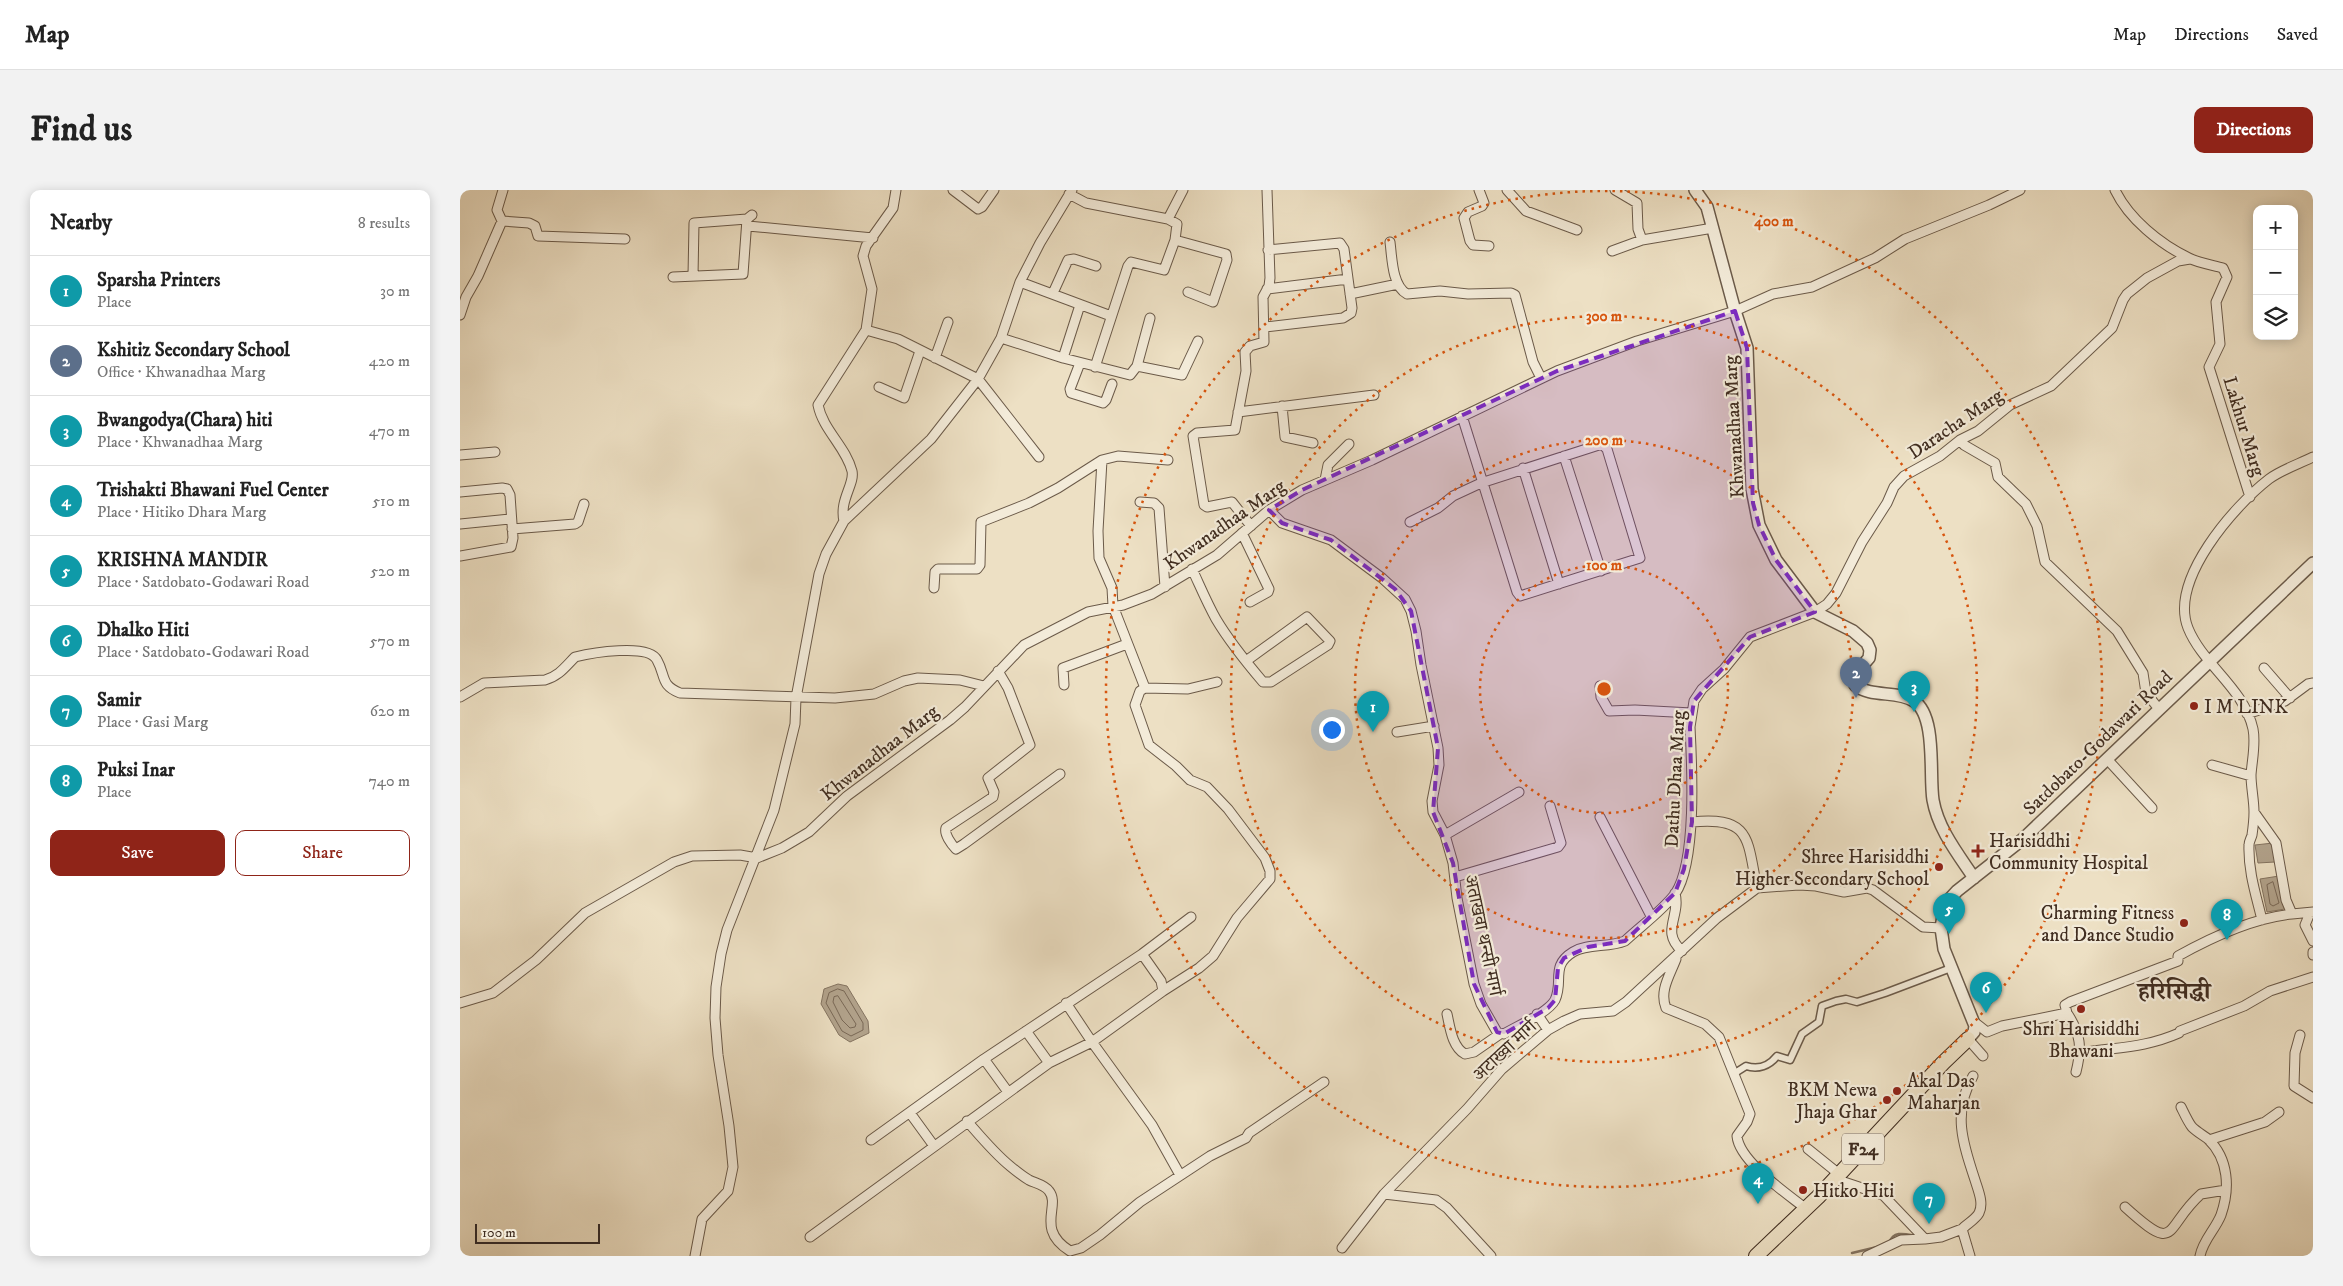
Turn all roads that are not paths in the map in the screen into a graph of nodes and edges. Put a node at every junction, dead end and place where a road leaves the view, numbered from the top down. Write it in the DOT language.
graph roads {
  1 [pos="503,190"];
  2 [pos="896,190"];
  3 [pos="953,190"];
  4 [pos="994,190"];
  5 [pos="1183,190"];
  6 [pos="1267,190"];
  7 [pos="1479,190"];
  8 [pos="1507,190"];
  9 [pos="1615,190"];
  10 [pos="1695,190"];
  11 [pos="2020,190"];
  12 [pos="2115,190"];
  13 [pos="1071,192"];
  14 [pos="1168,219"];
  15 [pos="749,220"];
  16 [pos="502,221"];
  17 [pos="1714,228"];
  18 [pos="1577,230"];
  19 [pos="873,238"];
  20 [pos="625,239"];
  21 [pos="1175,240"];
  22 [pos="1642,240"];
  23 [pos="1390,242"];
  24 [pos="1489,246"];
  25 [pos="1268,250"];
  26 [pos="1612,251"];
  27 [pos="2190,259"];
  28 [pos="1096,266"];
  29 [pos="673,276"];
  30 [pos="693,276"];
  31 [pos="1348,279"];
  32 [pos="1020,282"];
  33 [pos="1398,284"];
  34 [pos="1267,289"];
  35 [pos="1188,292"];
  36 [pos="1053,293"];
  37 [pos="1350,294"];
  38 [pos="1080,305"];
  39 [pos="1735,311"];
  40 [pos="460,315"];
  41 [pos="1111,316"];
  42 [pos="1150,318"];
  43 [pos="948,322"];
  44 [pos="1265,327"];
  45 [pos="866,330"];
  46 [pos="1001,338"];
  47 [pos="1198,341"];
  48 [pos="920,351"];
  49 [pos="935,358"];
  50 [pos="1063,358"];
  51 [pos="1080,363"];
  52 [pos="1137,366"];
  53 [pos="1095,367"];
  54 [pos="1541,378"];
  55 [pos="978,379"];
  56 [pos="1112,384"];
  57 [pos="879,387"];
  58 [pos="1374,395"];
  59 [pos="1282,406"];
  60 [pos="1238,412"];
  61 [pos="1462,416"];
  62 [pos="1960,440"];
  63 [pos="1313,443"];
  64 [pos="1349,444"];
  65 [pos="495,452"];
  66 [pos="460,455"];
  67 [pos="1564,456"];
  68 [pos="1040,457"];
  69 [pos="2313,457"];
  70 [pos="1102,460"];
  71 [pos="1168,460"];
  72 [pos="1523,468"];
  73 [pos="1326,480"];
  74 [pos="1481,483"];
  75 [pos="460,492"];
  76 [pos="2250,497"];
  77 [pos="1140,502"];
  78 [pos="584,504"];
  79 [pos="1269,510"];
  80 [pos="510,519"];
  81 [pos="844,521"];
  82 [pos="1410,522"];
  83 [pos="460,524"];
  84 [pos="1251,526"];
  85 [pos="512,528"];
  86 [pos="1242,533"];
  87 [pos="460,556"];
  88 [pos="2313,564"];
  89 [pos="1192,569"];
  90 [pos="1601,572"];
  91 [pos="1559,584"];
  92 [pos="1165,587"];
  93 [pos="934,588"];
  94 [pos="1250,602"];
  95 [pos="1113,606"];
  96 [pos="1815,612"];
  97 [pos="1127,644"];
  98 [pos="1246,662"];
  99 [pos="2210,662"];
  100 [pos="2264,668"];
  101 [pos="998,671"];
  102 [pos="1217,682"];
  103 [pos="2313,684"];
  104 [pos="1064,685"];
  105 [pos="984,686"];
  106 [pos="1600,686"];
  107 [pos="1145,688"];
  108 [pos="460,697"];
  109 [pos="796,698"];
  110 [pos="2290,698"];
  111 [pos="2159,708"];
  112 [pos="1692,713"];
  113 [pos="2247,714"];
  114 [pos="1434,726"];
  115 [pos="1397,732"];
  116 [pos="2106,759"];
  117 [pos="2212,765"];
  118 [pos="1060,774"];
  119 [pos="2251,776"];
  120 [pos="1519,792"];
  121 [pos="1550,806"];
  122 [pos="2152,808"];
  123 [pos="2254,812"];
  124 [pos="1600,817"];
  125 [pos="1692,822"];
  126 [pos="1445,835"];
  127 [pos="757,858"];
  128 [pos="1455,877"];
  129 [pos="1974,878"];
  130 [pos="1757,888"];
  131 [pos="1675,893"];
  132 [pos="2312,912"];
  133 [pos="2292,914"];
  134 [pos="1651,916"];
  135 [pos="1191,917"];
  136 [pos="2262,920"];
  137 [pos="1940,928"];
  138 [pos="2313,941"];
  139 [pos="1680,953"];
  140 [pos="1142,954"];
  141 [pos="1951,968"];
  142 [pos="2313,977"];
  143 [pos="1163,991"];
  144 [pos="460,1003"];
  145 [pos="1066,1003"];
  146 [pos="2067,1013"];
  147 [pos="1447,1014"];
  148 [pos="1538,1014"];
  149 [pos="1973,1021"];
  150 [pos="1026,1030"];
  151 [pos="1548,1030"];
  152 [pos="1500,1034"];
  153 [pos="2300,1035"];
  154 [pos="1968,1039"];
  155 [pos="1092,1042"];
  156 [pos="2081,1053"];
  157 [pos="1983,1056"];
  158 [pos="984,1059"];
  159 [pos="1050,1063"];
  160 [pos="2076,1072"];
  161 [pos="1735,1073"];
  162 [pos="1972,1076"];
  163 [pos="1324,1082"];
  164 [pos="1008,1092"];
  165 [pos="2313,1098"];
  166 [pos="2181,1107"];
  167 [pos="910,1112"];
  168 [pos="2279,1112"];
  169 [pos="967,1121"];
  170 [pos="871,1140"];
  171 [pos="2209,1140"];
  172 [pos="934,1146"];
  173 [pos="1808,1149"];
  174 [pos="1180,1175"];
  175 [pos="1837,1176"];
  176 [pos="2226,1190"];
  177 [pos="1384,1194"];
  178 [pos="2125,1207"];
  179 [pos="1805,1208"];
  180 [pos="1962,1229"];
  181 [pos="810,1236"];
  182 [pos="1925,1239"];
  183 [pos="1342,1248"];
  184 [pos="695,1256"];
  185 [pos="1490,1256"];
  186 [pos="1756,1256"];
  187 [pos="1867,1256"];
  188 [pos="1970,1256"];
  189 [pos="2200,1256"];
  1 -- 16 [label="street"];
  2 -- 19 [label="street"];
  3 -- 4 [label="street"];
  5 -- 14 [label="street"];
  6 -- 25 [label="street"];
  7 -- 24 [label="street"];
  8 -- 18 [label="street"];
  9 -- 22 [label="street"];
  10 -- 17 [label="street, Khwanadhaa Marg"];
  11 -- 39 [label="street"];
  12 -- 27 [label="street, Lakhur Marg"];
  13 -- 14 [label="street"];
  13 -- 32 [label="street"];
  14 -- 21 [label="street"];
  15 -- 19 [label="street"];
  15 -- 30 [label="street"];
  15 -- 30 [label="street"];
  16 -- 20 [label="street"];
  16 -- 40 [label="street"];
  17 -- 22 [label="street"];
  17 -- 39 [label="street, Khwanadhaa Marg"];
  19 -- 45 [label="street"];
  21 -- 35 [label="street"];
  21 -- 41 [label="street"];
  22 -- 26 [label="street"];
  23 -- 33 [label="street"];
  25 -- 31 [label="street"];
  25 -- 34 [label="street"];
  27 -- 62 [label="street, Daracha Marg"];
  27 -- 76 [label="street, Lakhur Marg"];
  28 -- 36 [label="street"];
  29 -- 30 [label="street"];
  31 -- 34 [label="street"];
  31 -- 37 [label="street"];
  32 -- 36 [label="street"];
  32 -- 46 [label="street"];
  33 -- 37 [label="street"];
  33 -- 54 [label="street"];
  34 -- 44 [label="street"];
  36 -- 38 [label="street"];
  37 -- 44 [label="street"];
  38 -- 41 [label="street"];
  38 -- 50 [label="street"];
  39 -- 54 [label="street, Khwanadhaa Marg"];
  39 -- 96 [label="street, Khwanadhaa Marg"];
  41 -- 53 [label="street"];
  42 -- 52 [label="street"];
  43 -- 49 [label="street"];
  44 -- 60 [label="street"];
  45 -- 48 [label="street"];
  45 -- 81 [label="street"];
  46 -- 50 [label="street"];
  46 -- 55 [label="street"];
  47 -- 52 [label="street"];
  48 -- 49 [label="street"];
  48 -- 57 [label="street"];
  49 -- 55 [label="street"];
  50 -- 51 [label="street"];
  51 -- 53 [label="street"];
  51 -- 56 [label="street"];
  52 -- 53 [label="street"];
  54 -- 61 [label="street, Khwanadhaa Marg"];
  55 -- 68 [label="street"];
  55 -- 81 [label="street"];
  58 -- 59 [label="street"];
  59 -- 60 [label="street"];
  59 -- 63 [label="street"];
  60 -- 84 [label="street"];
  61 -- 73 [label="street, Khwanadhaa Marg"];
  61 -- 74 [label="street"];
  62 -- 96 [label="street, Daracha Marg"];
  62 -- 111 [label="street"];
  64 -- 73 [label="street"];
  65 -- 66 [label="street"];
  67 -- 72 [label="street"];
  67 -- 90 [label="street"];
  67 -- 90 [label="street"];
  69 -- 76 [label="street"];
  70 -- 71 [label="street"];
  70 -- 93 [label="street"];
  70 -- 95 [label="street"];
  72 -- 74 [label="street"];
  72 -- 91 [label="street"];
  73 -- 79 [label="street, Khwanadhaa Marg"];
  74 -- 82 [label="street"];
  74 -- 91 [label="street"];
  75 -- 80 [label="street"];
  76 -- 99 [label="street"];
  77 -- 92 [label="street"];
  78 -- 85 [label="street"];
  79 -- 84 [label="street, Khwanadhaa Marg"];
  79 -- 114 [label="street, अताखवा थन्सी मार्ग"];
  80 -- 83 [label="street"];
  80 -- 85 [label="street"];
  81 -- 109 [label="street"];
  84 -- 86 [label="street, Khwanadhaa Marg"];
  85 -- 87 [label="street"];
  86 -- 89 [label="street, Khwanadhaa Marg"];
  86 -- 94 [label="street"];
  88 -- 99 [label="street, Satdobato-Godawari Road"];
  89 -- 92 [label="street, Khwanadhaa Marg"];
  89 -- 98 [label="street"];
  90 -- 91 [label="street"];
  92 -- 95 [label="street, Khwanadhaa Marg"];
  95 -- 97 [label="street"];
  95 -- 101 [label="street, Khwanadhaa Marg"];
  96 -- 112 [label="street, Dathu Dhaa Marg"];
  96 -- 129 [label="street, Khwanadhaa Marg"];
  97 -- 104 [label="street"];
  97 -- 107 [label="street"];
  98 -- 98 [label="street"];
  99 -- 111 [label="street, Satdobato-Godawari Road"];
  99 -- 113 [label="street"];
  100 -- 110 [label="street"];
  101 -- 105 [label="street, Khwanadhaa Marg"];
  101 -- 118 [label="street"];
  102 -- 107 [label="street"];
  103 -- 110 [label="street"];
  105 -- 109 [label="street"];
  105 -- 127 [label="street, Khwanadhaa Marg"];
  106 -- 112 [label="street"];
  107 -- 143 [label="street"];
  108 -- 109 [label="street"];
  109 -- 127 [label="street"];
  110 -- 113 [label="street"];
  111 -- 116 [label="street, Satdobato-Godawari Road"];
  112 -- 125 [label="street, Dathu Dhaa Marg"];
  113 -- 119 [label="street"];
  114 -- 115 [label="street"];
  114 -- 126 [label="street, अताखवा थन्सी मार्ग"];
  116 -- 122 [label="street"];
  116 -- 129 [label="street, Satdobato-Godawari Road"];
  117 -- 119 [label="street"];
  119 -- 123 [label="street"];
  120 -- 126 [label="street"];
  121 -- 128 [label="street"];
  123 -- 133 [label="street"];
  123 -- 136 [label="street"];
  124 -- 134 [label="street"];
  125 -- 130 [label="street"];
  125 -- 131 [label="street, Dathu Dhaa Marg"];
  126 -- 128 [label="street, अताखवा थन्सी मार्ग"];
  127 -- 144 [label="street"];
  127 -- 184 [label="street"];
  128 -- 152 [label="street, अताखवा थन्सी मार्ग"];
  129 -- 137 [label="street, Satdobato-Godawari Road"];
  130 -- 137 [label="street"];
  130 -- 139 [label="street, अटाख्वा मार्ग"];
  131 -- 134 [label="street"];
  131 -- 139 [label="street"];
  132 -- 133 [label="street"];
  132 -- 138 [label="street"];
  133 -- 136 [label="street"];
  134 -- 148 [label="street"];
  135 -- 140 [label="street"];
  136 -- 146 [label="street"];
  137 -- 141 [label="street, Satdobato-Godawari Road"];
  139 -- 151 [label="street, अटाख्वा मार्ग"];
  139 -- 161 [label="street"];
  140 -- 143 [label="street"];
  140 -- 145 [label="street"];
  141 -- 149 [label="street, Satdobato-Godawari Road"];
  141 -- 161 [label="street"];
  142 -- 156 [label="street"];
  143 -- 155 [label="street"];
  145 -- 150 [label="street"];
  145 -- 155 [label="street"];
  146 -- 149 [label="street"];
  146 -- 156 [label="street"];
  147 -- 152 [label="street"];
  148 -- 151 [label="street"];
  148 -- 152 [label="street"];
  149 -- 154 [label="street"];
  150 -- 158 [label="street"];
  150 -- 159 [label="street"];
  151 -- 177 [label="street, अटाख्वा मार्ग"];
  153 -- 165 [label="street"];
  154 -- 157 [label="street"];
  154 -- 175 [label="main road, F24"];
  155 -- 159 [label="street"];
  155 -- 174 [label="street"];
  156 -- 160 [label="street"];
  158 -- 164 [label="street"];
  158 -- 167 [label="street"];
  159 -- 164 [label="street"];
  161 -- 179 [label="street"];
  162 -- 180 [label="street"];
  163 -- 174 [label="street"];
  164 -- 169 [label="street"];
  166 -- 171 [label="street"];
  167 -- 170 [label="street"];
  167 -- 172 [label="street"];
  168 -- 171 [label="street"];
  169 -- 172 [label="street"];
  169 -- 174 [label="street"];
  171 -- 176 [label="street"];
  172 -- 181 [label="street"];
  173 -- 175 [label="street"];
  175 -- 179 [label="main road, F24"];
  175 -- 182 [label="street"];
  176 -- 178 [label="street"];
  176 -- 189 [label="street"];
  177 -- 183 [label="street, अटाख्वा मार्ग"];
  177 -- 185 [label="street"];
  179 -- 186 [label="main road, F24"];
  180 -- 182 [label="street"];
  180 -- 188 [label="street"];
  182 -- 187 [label="street"];
}
